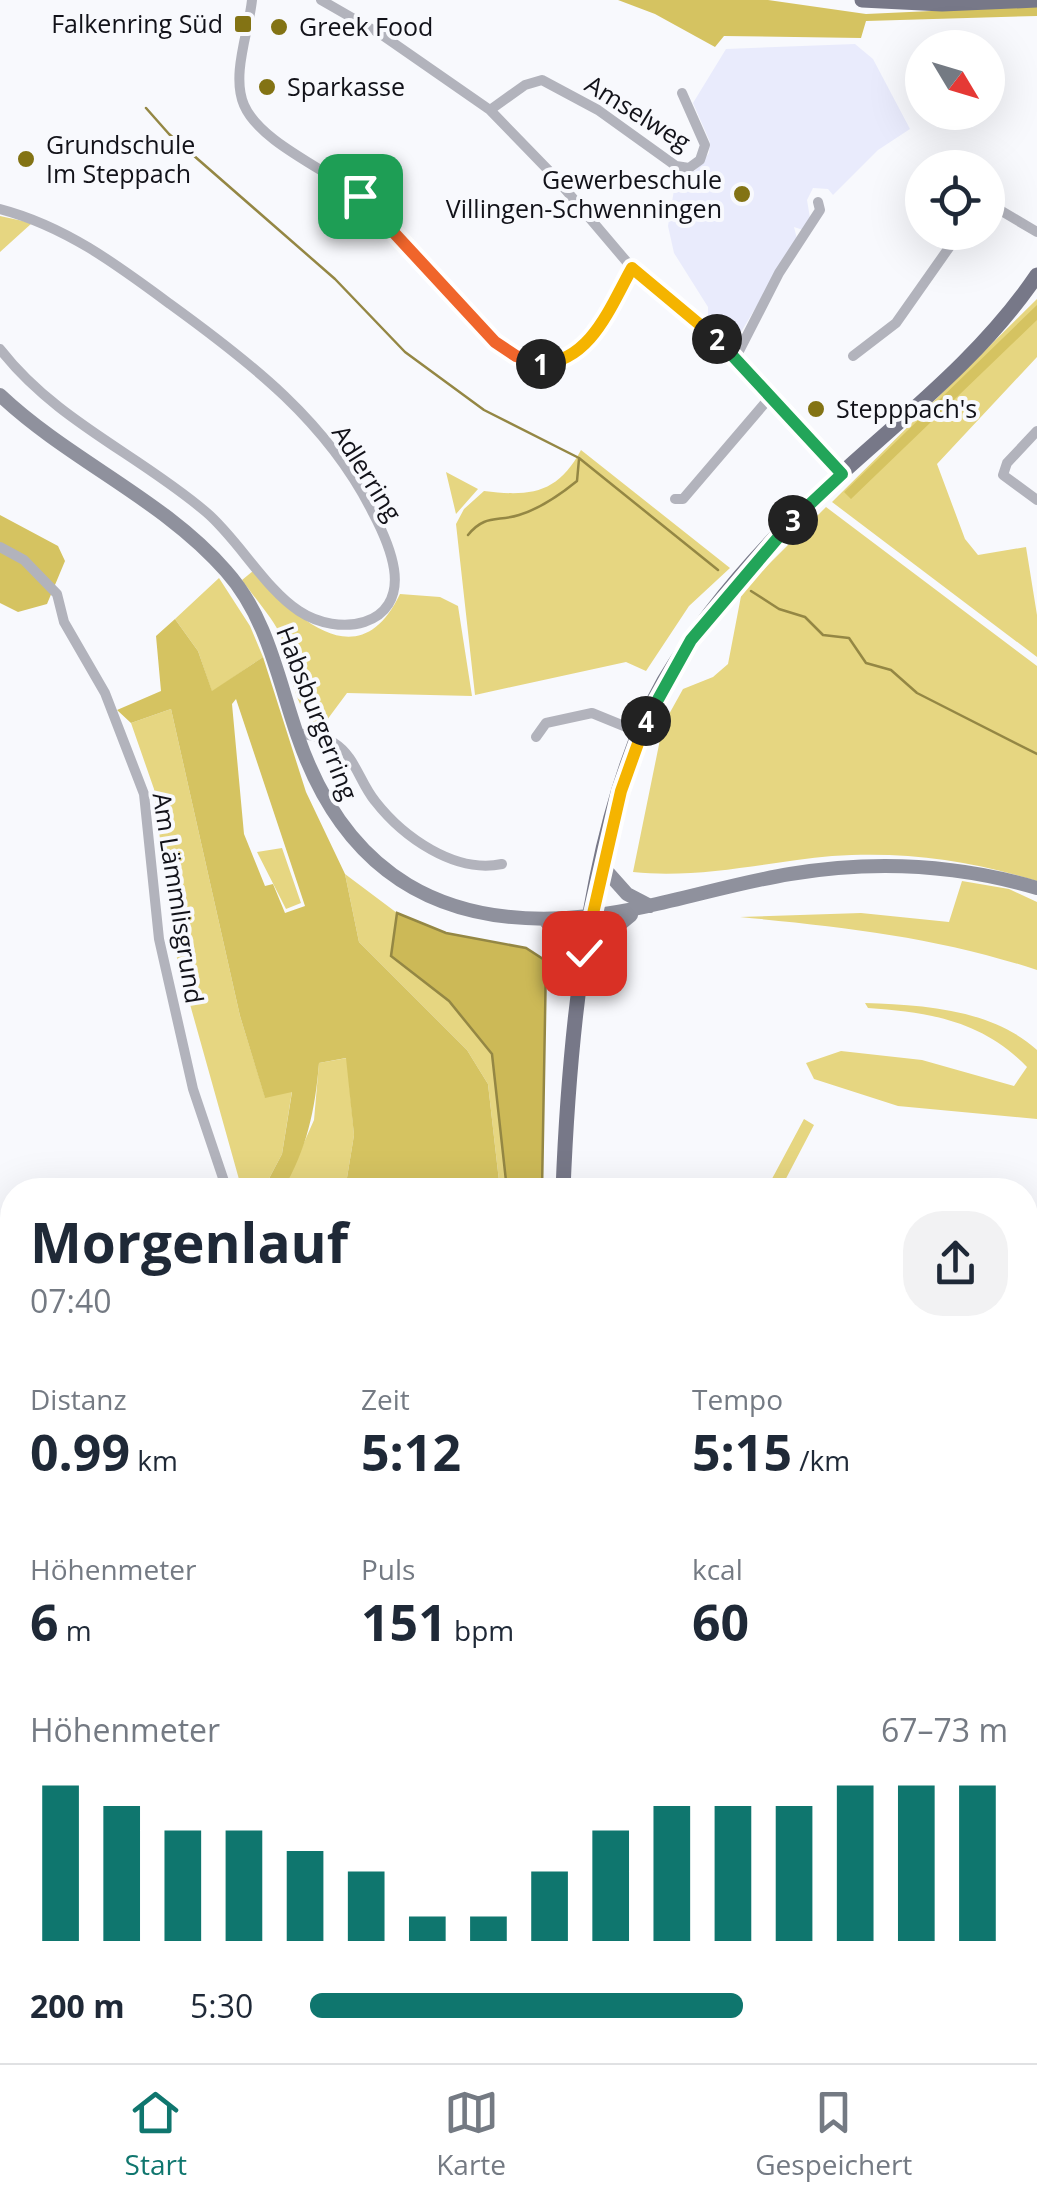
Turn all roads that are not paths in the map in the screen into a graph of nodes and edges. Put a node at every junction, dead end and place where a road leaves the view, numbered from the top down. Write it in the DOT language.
graph roads {
  1 [pos="252,0"];
  2 [pos="321,0"];
  3 [pos="862,0"];
  4 [pos="1037,0"];
  5 [pos="904,2"];
  6 [pos="983,2"];
  7 [pos="682,93"];
  8 [pos="490,110"];
  9 [pos="818,202"];
  10 [pos="0,209"];
  11 [pos="1005,214"];
  12 [pos="1037,232"];
  13 [pos="947,250"];
  14 [pos="632,268"];
  15 [pos="1037,275"];
  16 [pos="0,348"];
  17 [pos="854,356"];
  18 [pos="736,357"];
  19 [pos="0,395"];
  20 [pos="771,396"];
  21 [pos="1037,431"];
  22 [pos="842,474"];
  23 [pos="675,499"];
  24 [pos="1037,500"];
  25 [pos="0,548"];
  26 [pos="641,732"];
  27 [pos="296,734"];
  28 [pos="536,737"];
  29 [pos="502,864"];
  30 [pos="602,866"];
  31 [pos="1037,888"];
  32 [pos="650,906"];
  33 [pos="591,916"];
  34 [pos="544,919"];
  35 [pos="584,953"];
  36 [pos="580,981"];
  37 [pos="223,1178"];
  38 [pos="565,1178"];
  1 -- 14 [label="street"];
  2 -- 8 [label="street"];
  3 -- 5 [label="main road"];
  4 -- 6 [label="main road"];
  5 -- 6 [label="main road"];
  7 -- 8 [label="street, Amselweg"];
  8 -- 14 [label="street"];
  9 -- 18 [label="street"];
  10 -- 16 [label="street, Adlerring"];
  11 -- 12 [label="street"];
  13 -- 17 [label="street"];
  14 -- 18 [label="street"];
  15 -- 22 [label="main road"];
  18 -- 20 [label="street"];
  19 -- 27 [label="street, Habsburgerring"];
  20 -- 22 [label="street"];
  20 -- 23 [label="street"];
  21 -- 24 [label="street"];
  22 -- 26 [label="main road"];
  25 -- 37 [label="street, Am Lämmlisgrund"];
  26 -- 28 [label="street"];
  26 -- 30 [label="main road"];
  27 -- 29 [label="street"];
  27 -- 34 [label="street, Habsburgerring"];
  30 -- 32 [label="street"];
  30 -- 33 [label="main road"];
  31 -- 32 [label="street"];
  32 -- 33 [label="street, Habsburgerring"];
  32 -- 35 [label="street"];
  33 -- 34 [label="street, Habsburgerring"];
  33 -- 35 [label="main road"];
  34 -- 36 [label="street"];
  35 -- 36 [label="main road"];
  36 -- 38 [label="main road"];
}
